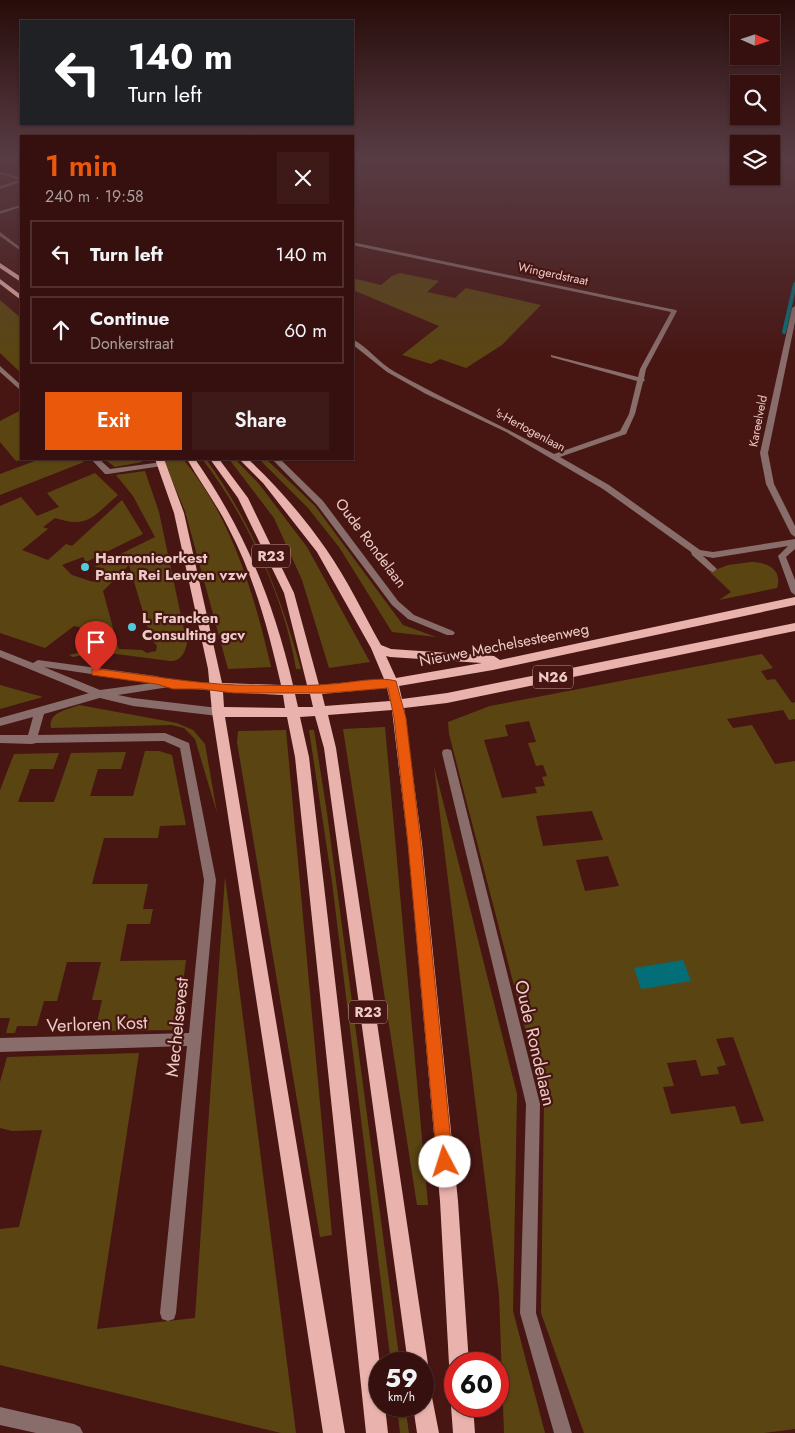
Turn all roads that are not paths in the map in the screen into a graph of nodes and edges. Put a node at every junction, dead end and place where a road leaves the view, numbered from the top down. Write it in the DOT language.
graph roads {
  1 [pos="0,234"];
  2 [pos="354,243"];
  3 [pos="20,249"];
  4 [pos="0,265"];
  5 [pos="20,279"];
  6 [pos="0,280"];
  7 [pos="20,297"];
  8 [pos="795,308"];
  9 [pos="354,343"];
  10 [pos="553,356"];
  11 [pos="0,368"];
  12 [pos="642,380"];
  13 [pos="20,387"];
  14 [pos="554,457"];
  15 [pos="96,460"];
  16 [pos="192,460"];
  17 [pos="215,460"];
  18 [pos="243,460"];
  19 [pos="277,460"];
  20 [pos="160,461"];
  21 [pos="795,534"];
  22 [pos="795,543"];
  23 [pos="691,549"];
  24 [pos="713,569"];
  25 [pos="795,592"];
  26 [pos="795,601"];
  27 [pos="795,627"];
  28 [pos="450,634"];
  29 [pos="377,648"];
  30 [pos="0,653"];
  31 [pos="23,660"];
  32 [pos="517,661"];
  33 [pos="392,683"];
  34 [pos="173,685"];
  35 [pos="216,687"];
  36 [pos="100,694"];
  37 [pos="391,706"];
  38 [pos="39,712"];
  39 [pos="218,712"];
  40 [pos="0,722"];
  41 [pos="0,739"];
  42 [pos="32,740"];
  43 [pos="446,753"];
  44 [pos="195,1039"];
  45 [pos="0,1045"];
  46 [pos="168,1313"];
  47 [pos="416,1352"];
  48 [pos="458,1352"];
  49 [pos="0,1416"];
  50 [pos="426,1417"];
  51 [pos="463,1417"];
  52 [pos="428,1432"];
  53 [pos="74,1433"];
  54 [pos="334,1433"];
  55 [pos="377,1433"];
  56 [pos="464,1433"];
  57 [pos="563,1433"];
  1 -- 3 [label="street"];
  2 -- 12 [label="street, Wingerdstraat"];
  4 -- 5 [label="main road"];
  6 -- 7 [label="main road"];
  8 -- 21 [label="street, Kareelveld"];
  9 -- 14 [label="street, 's-Hertogenlaan"];
  10 -- 12 [label="street"];
  11 -- 13 [label="street"];
  12 -- 14 [label="street, Wingerdstraat"];
  14 -- 23 [label="street, 's-Hertogenlaan"];
  15 -- 20 [label="street"];
  16 -- 55 [label="main road, R23"];
  17 -- 47 [label="main road, R23"];
  18 -- 29 [label="main road"];
  19 -- 28 [label="street, Oude Rondelaan"];
  20 -- 35 [label="main road"];
  22 -- 23 [label="street, 's-Hertogenlaan"];
  22 -- 25 [label="street"];
  23 -- 24 [label="street, 's-Hertogenlaan"];
  26 -- 32 [label="main road, Nieuwe Mechelsesteenweg / N26"];
  27 -- 37 [label="main road, N26"];
  29 -- 32 [label="main road"];
  29 -- 33 [label="main road"];
  30 -- 31 [label="street"];
  31 -- 34 [label="street"];
  31 -- 36 [label="street"];
  32 -- 33 [label="main road, Nieuwe Mechelsesteenweg / N26"];
  33 -- 35 [label="main road, Nieuwe Mechelsesteenweg / N26"];
  33 -- 37 [label="main road"];
  34 -- 35 [label="street"];
  34 -- 36 [label="street"];
  35 -- 39 [label="main road"];
  36 -- 38 [label="street"];
  36 -- 39 [label="street"];
  37 -- 39 [label="main road, N26"];
  37 -- 48 [label="main road"];
  38 -- 40 [label="street"];
  38 -- 42 [label="street"];
  39 -- 54 [label="main road"];
  41 -- 42 [label="street"];
  42 -- 44 [label="street, Mechelsevest"];
  43 -- 57 [label="street, Oude Rondelaan"];
  44 -- 45 [label="street, Verloren Kost"];
  44 -- 46 [label="street, Mechelsevest"];
  49 -- 53 [label="street"];
  50 -- 52 [label="main road"];
  51 -- 56 [label="main road"];
}
